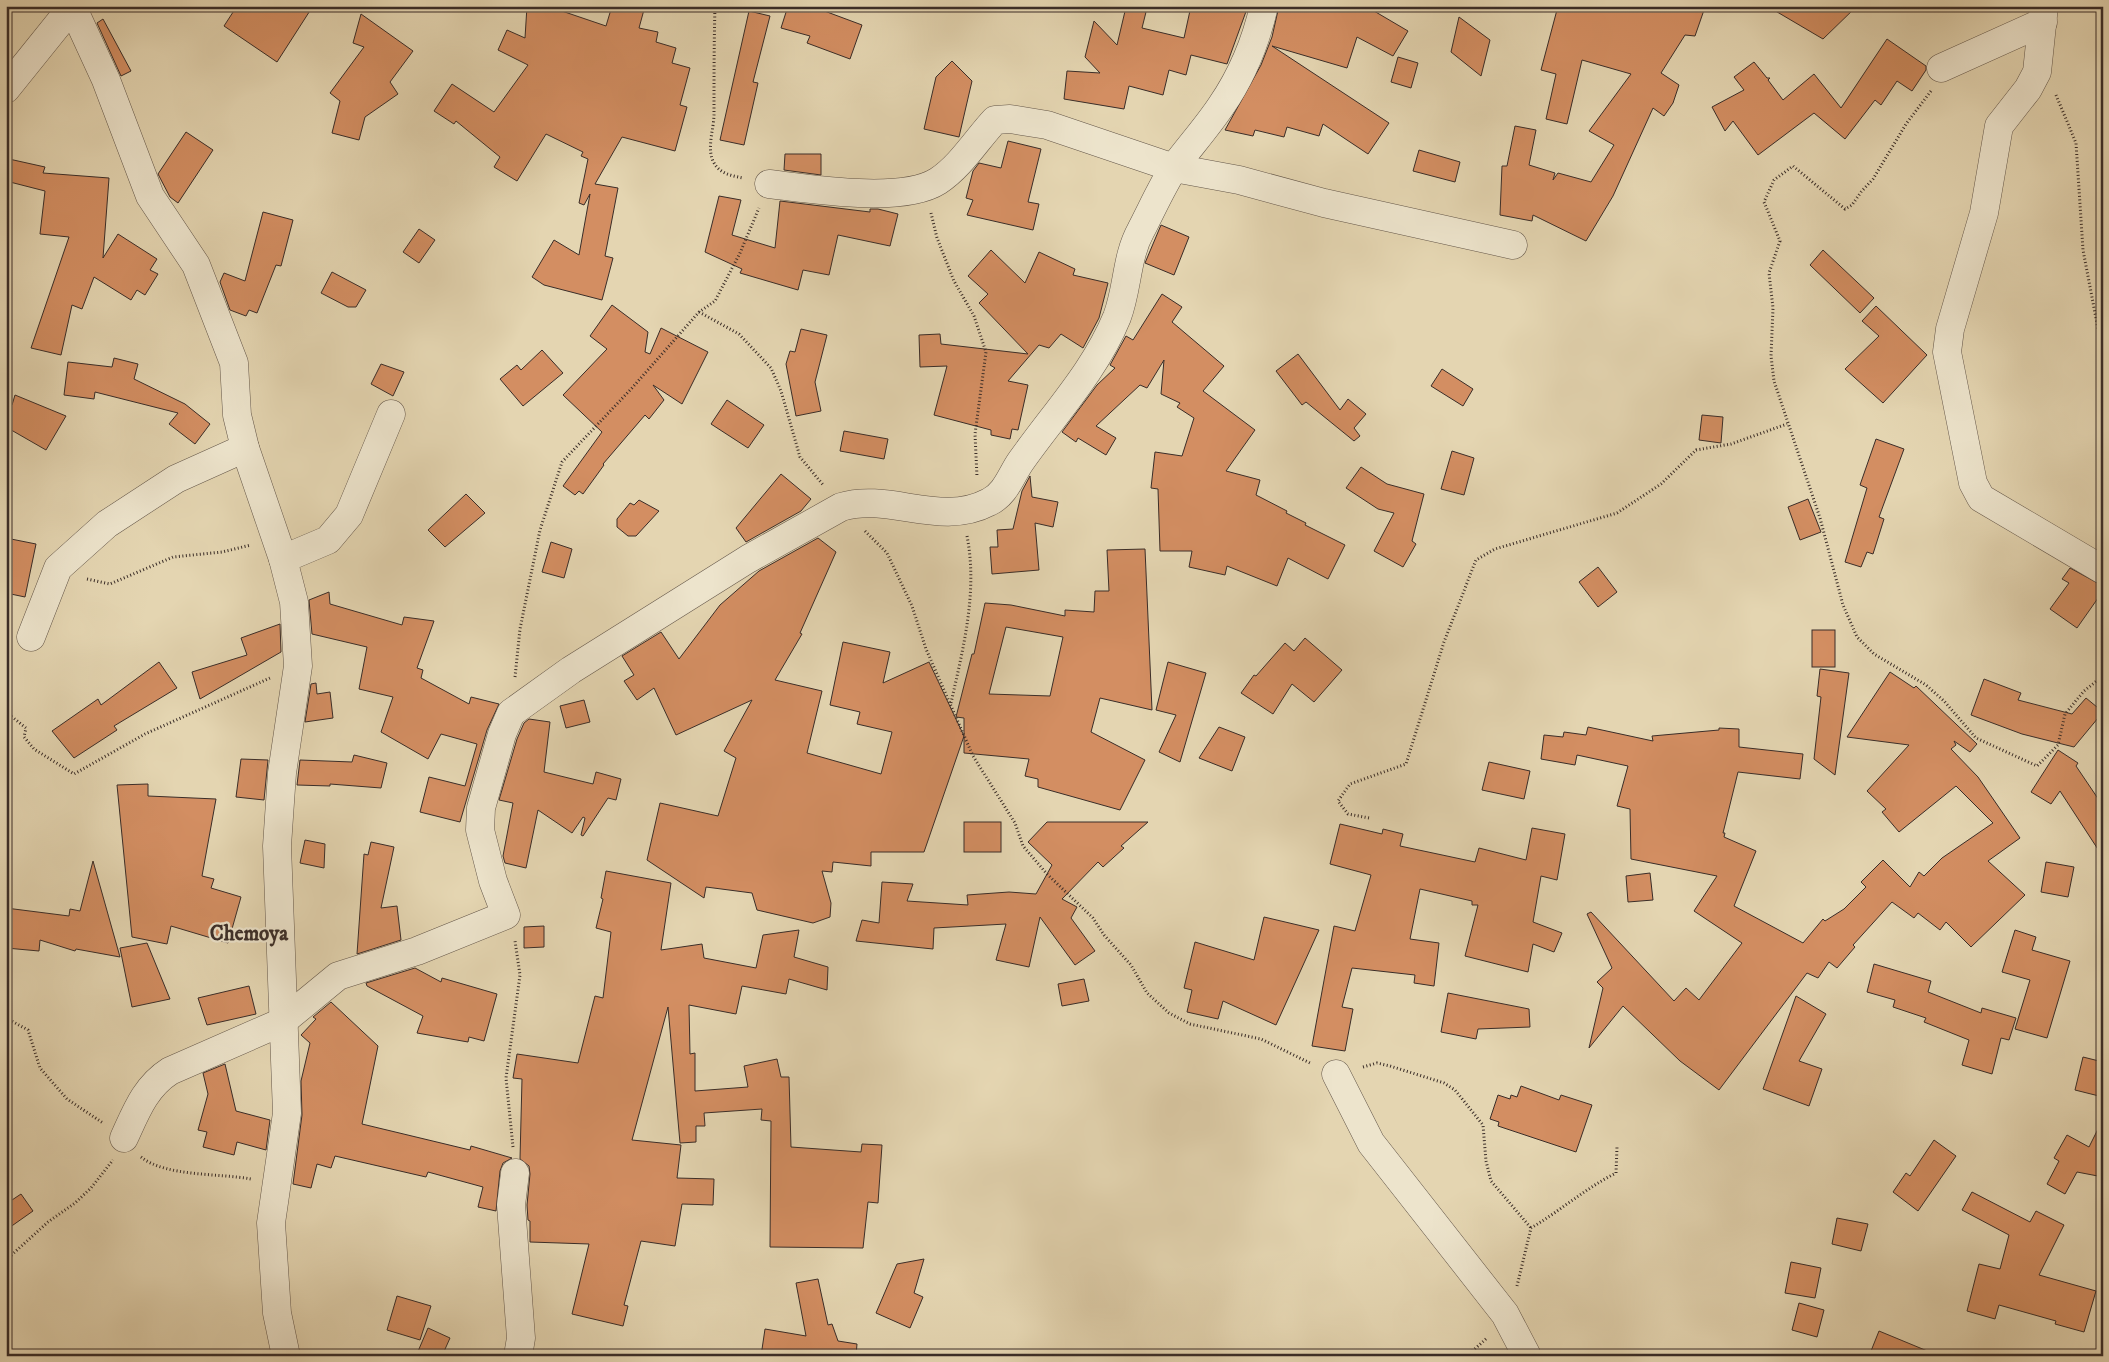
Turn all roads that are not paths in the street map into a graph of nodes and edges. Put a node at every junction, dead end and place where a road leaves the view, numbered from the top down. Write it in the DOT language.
graph roads {
  1 [pos="72,6"];
  2 [pos="1264,6"];
  3 [pos="2044,14"];
  4 [pos="1941,68"];
  5 [pos="6,88"];
  6 [pos="1174,168"];
  7 [pos="769,184"];
  8 [pos="1513,245"];
  9 [pos="391,414"];
  10 [pos="245,448"];
  11 [pos="280,549"];
  12 [pos="2103,570"];
  13 [pos="30,637"];
  14 [pos="282,1022"];
  15 [pos="1336,1074"];
  16 [pos="124,1138"];
  17 [pos="515,1173"];
  18 [pos="286,1356"];
  19 [pos="518,1356"];
  20 [pos="1527,1356"];
  1 -- 5 [label="street"];
  1 -- 10 [label="street"];
  2 -- 6 [label="street"];
  3 -- 4 [label="street"];
  3 -- 12 [label="street"];
  6 -- 7 [label="street"];
  6 -- 8 [label="street"];
  6 -- 14 [label="street"];
  9 -- 11 [label="street"];
  10 -- 11 [label="street"];
  10 -- 13 [label="street"];
  11 -- 14 [label="street"];
  14 -- 16 [label="street"];
  14 -- 18 [label="street"];
  15 -- 20 [label="street"];
  17 -- 19 [label="street"];
}
